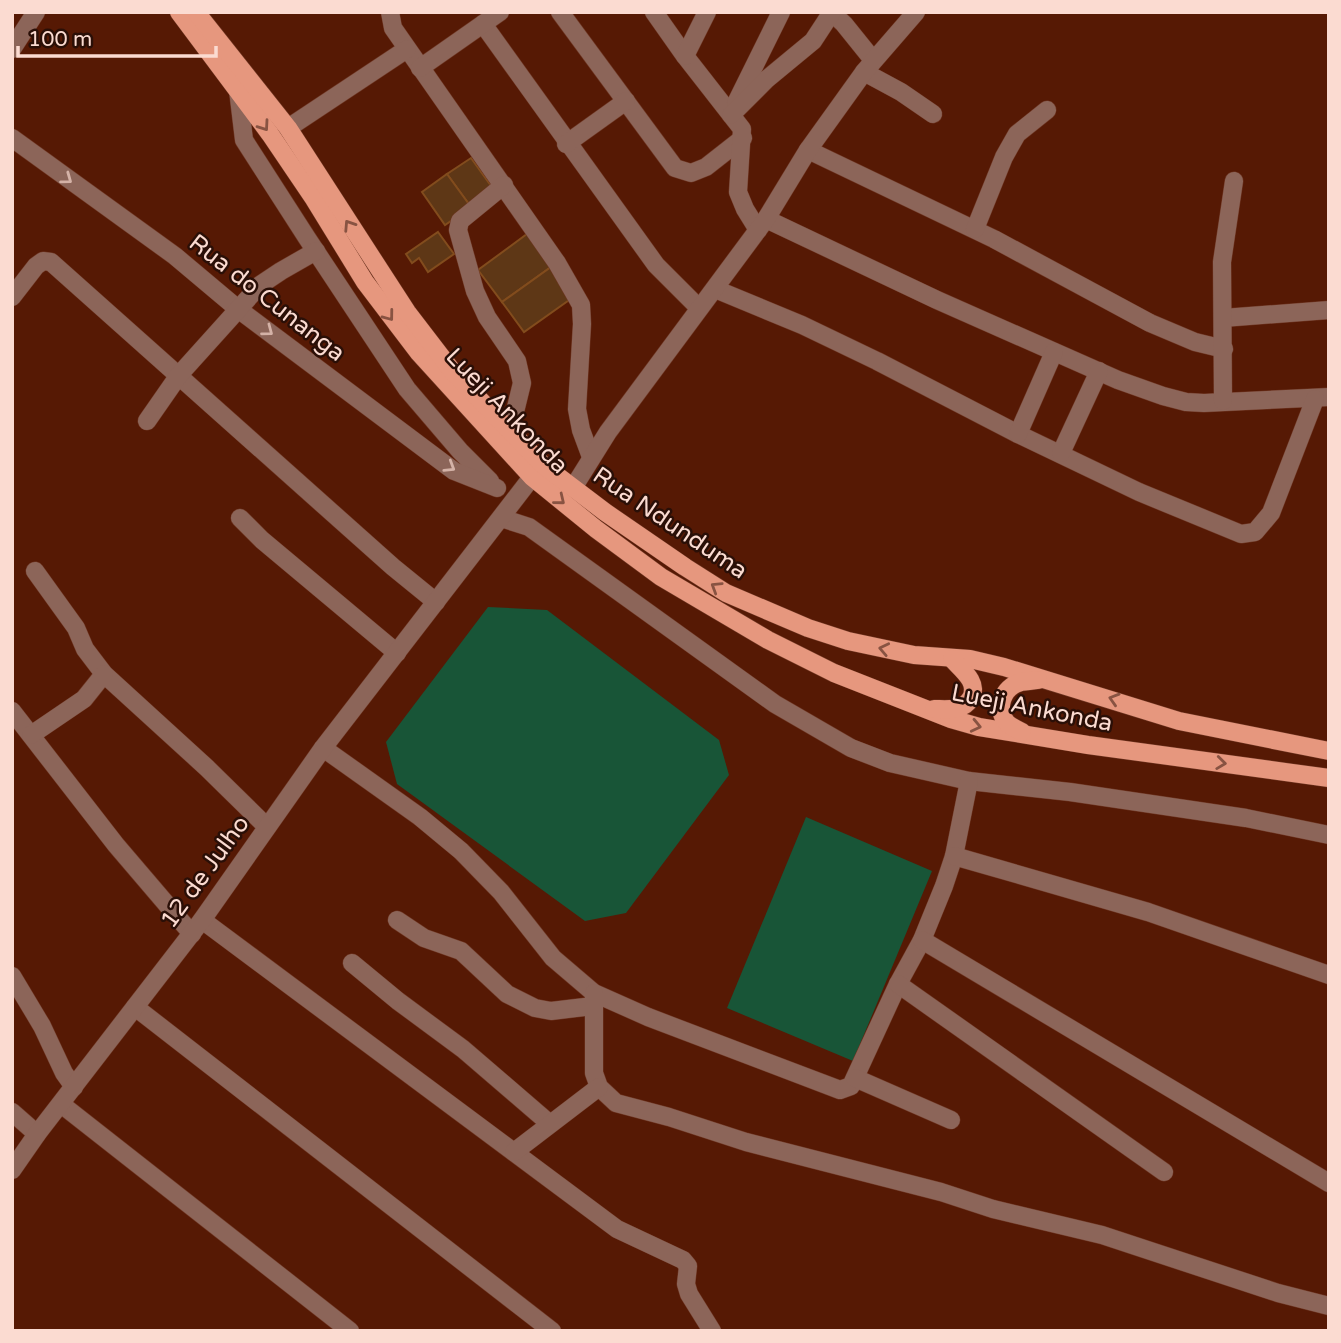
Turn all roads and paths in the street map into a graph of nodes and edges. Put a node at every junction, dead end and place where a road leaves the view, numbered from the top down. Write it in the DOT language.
graph roads {
  1 [pos="36,12"];
  2 [pos="179,12"];
  3 [pos="196,12"];
  4 [pos="390,12"];
  5 [pos="500,12"];
  6 [pos="560,12"];
  7 [pos="654,12"];
  8 [pos="707,12"];
  9 [pos="781,12"];
  10 [pos="832,12"];
  11 [pos="916,12"];
  12 [pos="483,24"];
  13 [pos="12,49"];
  14 [pos="407,49"];
  15 [pos="685,56"];
  16 [pos="869,66"];
  17 [pos="420,68"];
  18 [pos="238,90"];
  19 [pos="626,101"];
  20 [pos="1046,110"];
  21 [pos="933,114"];
  22 [pos="731,115"];
  23 [pos="288,128"];
  24 [pos="12,138"];
  25 [pos="743,138"];
  26 [pos="566,144"];
  27 [pos="808,150"];
  28 [pos="1234,181"];
  29 [pos="503,185"];
  30 [pos="762,224"];
  31 [pos="975,229"];
  32 [pos="316,251"];
  33 [pos="715,289"];
  34 [pos="12,297"];
  35 [pos="699,308"];
  36 [pos="238,309"];
  37 [pos="1329,310"];
  38 [pos="1223,318"];
  39 [pos="1224,349"];
  40 [pos="1054,352"];
  41 [pos="1099,372"];
  42 [pos="179,375"];
  43 [pos="1322,398"];
  44 [pos="1223,401"];
  45 [pos="147,421"];
  46 [pos="510,432"];
  47 [pos="1018,434"];
  48 [pos="1061,453"];
  49 [pos="591,457"];
  50 [pos="532,478"];
  51 [pos="497,488"];
  52 [pos="573,488"];
  53 [pos="515,501"];
  54 [pos="240,518"];
  55 [pos="502,518"];
  56 [pos="35,571"];
  57 [pos="436,602"];
  58 [pos="397,653"];
  59 [pos="951,659"];
  60 [pos="104,674"];
  61 [pos="1045,680"];
  62 [pos="923,710"];
  63 [pos="12,711"];
  64 [pos="31,735"];
  65 [pos="1030,736"];
  66 [pos="323,748"];
  67 [pos="1329,751"];
  68 [pos="1329,779"];
  69 [pos="969,781"];
  70 [pos="267,827"];
  71 [pos="1329,835"];
  72 [pos="954,856"];
  73 [pos="397,920"];
  74 [pos="197,927"];
  75 [pos="922,940"];
  76 [pos="352,963"];
  77 [pos="1329,975"];
  78 [pos="12,976"];
  79 [pos="898,984"];
  80 [pos="593,1000"];
  81 [pos="135,1007"];
  82 [pos="855,1078"];
  83 [pos="74,1087"];
  84 [pos="599,1087"];
  85 [pos="61,1104"];
  86 [pos="12,1112"];
  87 [pos="951,1120"];
  88 [pos="549,1124"];
  89 [pos="37,1134"];
  90 [pos="514,1152"];
  91 [pos="12,1170"];
  92 [pos="1164,1172"];
  93 [pos="1329,1183"];
  94 [pos="1329,1307"];
  95 [pos="351,1331"];
  96 [pos="552,1331"];
  97 [pos="712,1331"];
  1 -- 13 [label="street"];
  2 -- 18 [label="main road, Lueji Ankonda"];
  3 -- 23 [label="main road, Rua Ndunduma"];
  4 -- 14 [label="street"];
  5 -- 12 [label="street"];
  6 -- 19 [label="street"];
  7 -- 15 [label="street"];
  8 -- 15 [label="street"];
  9 -- 22 [label="street"];
  10 -- 16 [label="street"];
  10 -- 22 [label="street"];
  11 -- 16 [label="street"];
  12 -- 17 [label="street"];
  12 -- 26 [label="street"];
  14 -- 17 [label="street"];
  14 -- 23 [label="street"];
  15 -- 22 [label="street"];
  16 -- 21 [label="street"];
  16 -- 27 [label="street"];
  17 -- 29 [label="street"];
  18 -- 32 [label="street"];
  18 -- 50 [label="main road, Lueji Ankonda, one-way"];
  19 -- 25 [label="street"];
  19 -- 26 [label="street"];
  20 -- 31 [label="street"];
  22 -- 25 [label="street"];
  46 -- 23 [label="main road, Rua Ndunduma, one-way"];
  24 -- 36 [label="street, Rua do Cunanga, one-way"];
  25 -- 30 [label="street"];
  26 -- 35 [label="street"];
  27 -- 30 [label="street"];
  27 -- 31 [label="street"];
  28 -- 38 [label="street"];
  29 -- 46 [label="street"];
  29 -- 49 [label="street"];
  30 -- 33 [label="street"];
  30 -- 40 [label="street"];
  31 -- 39 [label="street"];
  32 -- 36 [label="street"];
  32 -- 51 [label="street"];
  33 -- 35 [label="street"];
  33 -- 47 [label="street"];
  34 -- 42 [label="street"];
  35 -- 49 [label="street"];
  36 -- 42 [label="street"];
  36 -- 51 [label="street, Rua do Cunanga, one-way"];
  37 -- 38 [label="street"];
  38 -- 39 [label="street"];
  39 -- 44 [label="street"];
  40 -- 41 [label="street"];
  40 -- 47 [label="street"];
  41 -- 44 [label="street"];
  41 -- 48 [label="street"];
  42 -- 45 [label="street"];
  42 -- 57 [label="street"];
  43 -- 44 [label="street"];
  43 -- 48 [label="street"];
  46 -- 52 [label="main road, Rua Ndunduma"];
  47 -- 48 [label="street"];
  49 -- 52 [label="street"];
  50 -- 53 [label="street, 12 de Julho"];
  50 -- 62 [label="main road, Lueji Ankonda, one-way"];
  51 -- 53 [label="street"];
  59 -- 52 [label="main road, Rua Ndunduma, one-way"];
  53 -- 55 [label="street, 12 de Julho"];
  54 -- 58 [label="street"];
  55 -- 57 [label="street, 12 de Julho"];
  55 -- 69 [label="street"];
  56 -- 60 [label="street"];
  57 -- 58 [label="street, 12 de Julho"];
  58 -- 66 [label="street, 12 de Julho"];
  59 -- 61 [label="main road, Rua Ndunduma"];
  59 -- 62 [label="main road"];
  60 -- 64 [label="street"];
  60 -- 70 [label="street"];
  61 -- 65 [label="main road"];
  67 -- 61 [label="main road, Rua Ndunduma, one-way"];
  62 -- 65 [label="main road, Lueji Ankonda, one-way"];
  63 -- 64 [label="street"];
  64 -- 74 [label="street"];
  65 -- 68 [label="main road, Lueji Ankonda, one-way"];
  66 -- 70 [label="street, 12 de Julho"];
  66 -- 80 [label="street"];
  69 -- 71 [label="street"];
  69 -- 72 [label="street"];
  70 -- 74 [label="street, 12 de Julho"];
  72 -- 75 [label="street"];
  72 -- 77 [label="street"];
  73 -- 80 [label="street"];
  74 -- 81 [label="street, 12 de Julho"];
  74 -- 90 [label="street"];
  75 -- 79 [label="street"];
  75 -- 93 [label="street"];
  76 -- 88 [label="street"];
  78 -- 83 [label="street"];
  79 -- 82 [label="street"];
  79 -- 92 [label="street"];
  80 -- 82 [label="street"];
  80 -- 84 [label="street"];
  81 -- 83 [label="street, 12 de Julho"];
  81 -- 96 [label="street"];
  82 -- 87 [label="street"];
  83 -- 85 [label="street, 12 de Julho"];
  84 -- 88 [label="street"];
  84 -- 94 [label="street"];
  85 -- 89 [label="street, 12 de Julho"];
  85 -- 95 [label="street"];
  86 -- 89 [label="street"];
  88 -- 90 [label="street"];
  89 -- 91 [label="street, 12 de Julho"];
  90 -- 97 [label="street"];
}
